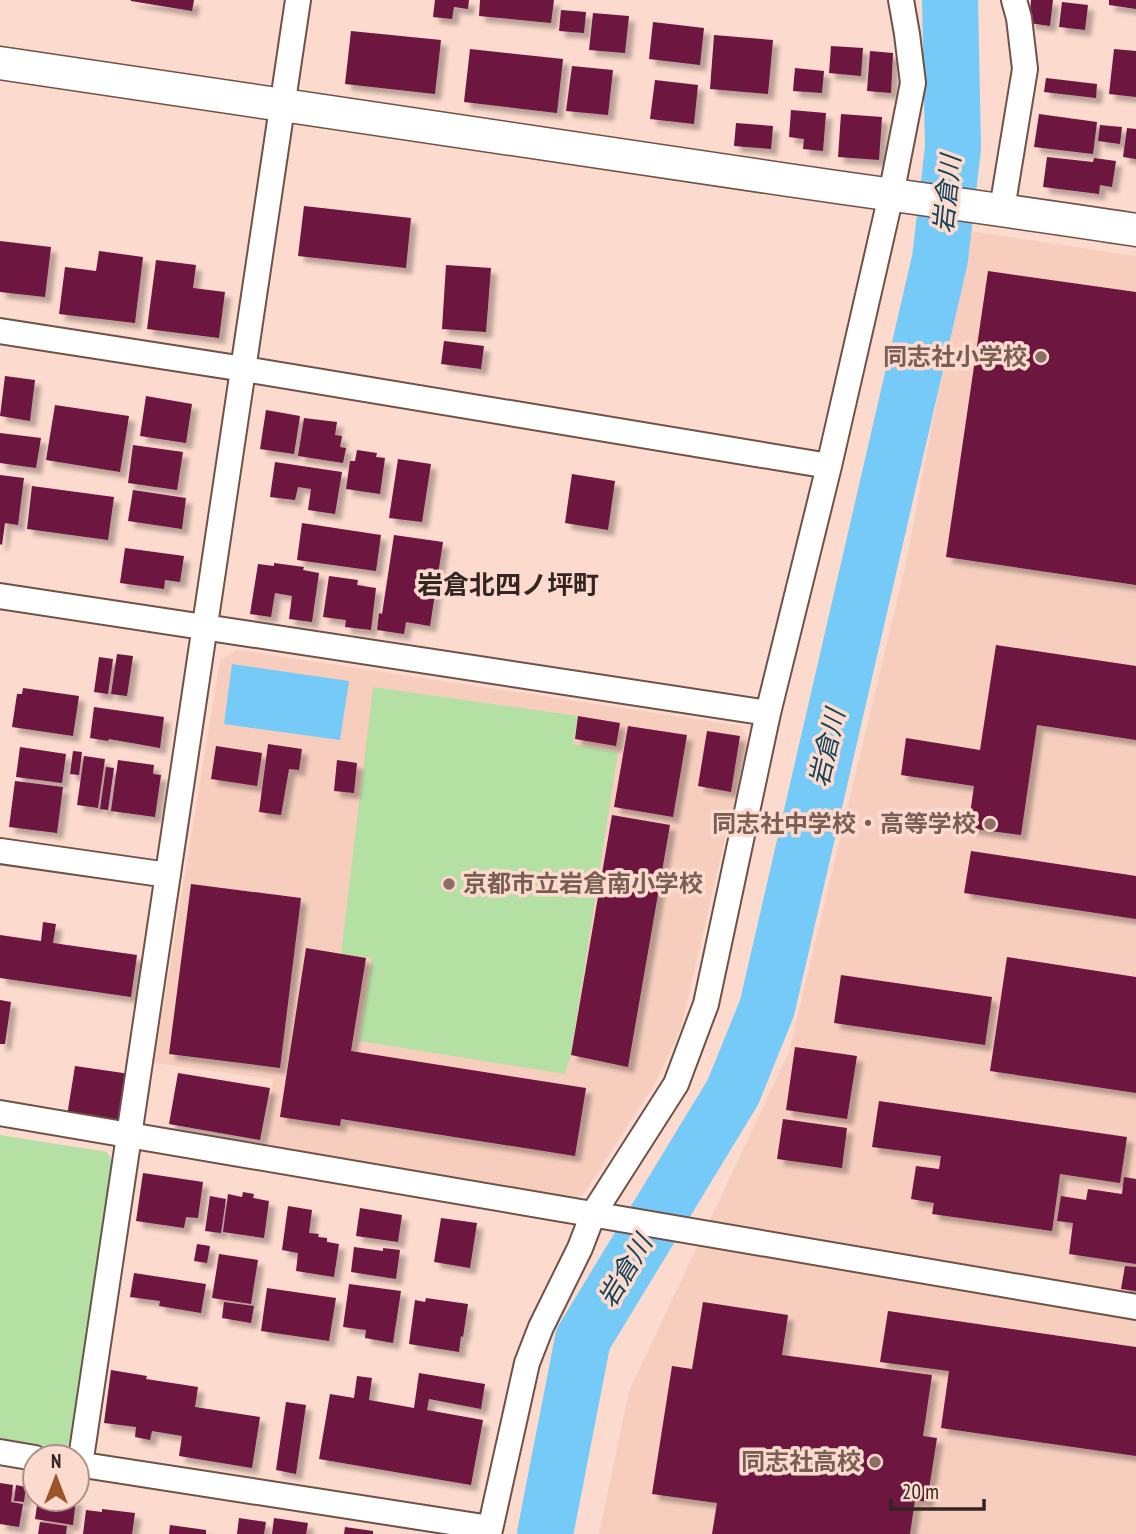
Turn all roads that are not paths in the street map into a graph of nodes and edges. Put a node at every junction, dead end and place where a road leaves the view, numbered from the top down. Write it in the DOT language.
graph roads {
  1 [pos="298,0"];
  2 [pos="901,0"];
  3 [pos="1014,0"];
  4 [pos="0,63"];
  5 [pos="283,108"];
  6 [pos="891,195"];
  7 [pos="1002,209"];
  8 [pos="1136,230"];
  9 [pos="0,331"];
  10 [pos="244,369"];
  11 [pos="830,466"];
  12 [pos="0,596"];
  13 [pos="205,627"];
  14 [pos="768,713"];
  15 [pos="0,850"];
  16 [pos="168,875"];
  17 [pos="0,1113"];
  18 [pos="130,1135"];
  19 [pos="593,1214"];
  20 [pos="1136,1307"];
  21 [pos="82,1443"];
  22 [pos="0,1452"];
  23 [pos="21,1456"];
  24 [pos="91,1466"];
  25 [pos="489,1531"];
  1 -- 5 [label="street"];
  2 -- 6 [label="street"];
  3 -- 7 [label="street"];
  4 -- 5 [label="street"];
  5 -- 6 [label="street"];
  5 -- 10 [label="street"];
  6 -- 7 [label="street"];
  6 -- 11 [label="street"];
  7 -- 8 [label="street"];
  9 -- 10 [label="street"];
  10 -- 11 [label="street"];
  10 -- 13 [label="street"];
  11 -- 14 [label="street"];
  12 -- 13 [label="street"];
  13 -- 14 [label="street"];
  13 -- 16 [label="street"];
  14 -- 19 [label="street"];
  15 -- 16 [label="street"];
  16 -- 18 [label="street"];
  17 -- 18 [label="street"];
  18 -- 19 [label="street"];
  18 -- 21 [label="street"];
  19 -- 20 [label="street"];
  19 -- 25 [label="street"];
  22 -- 23 [label="street"];
  24 -- 25 [label="street"];
}
